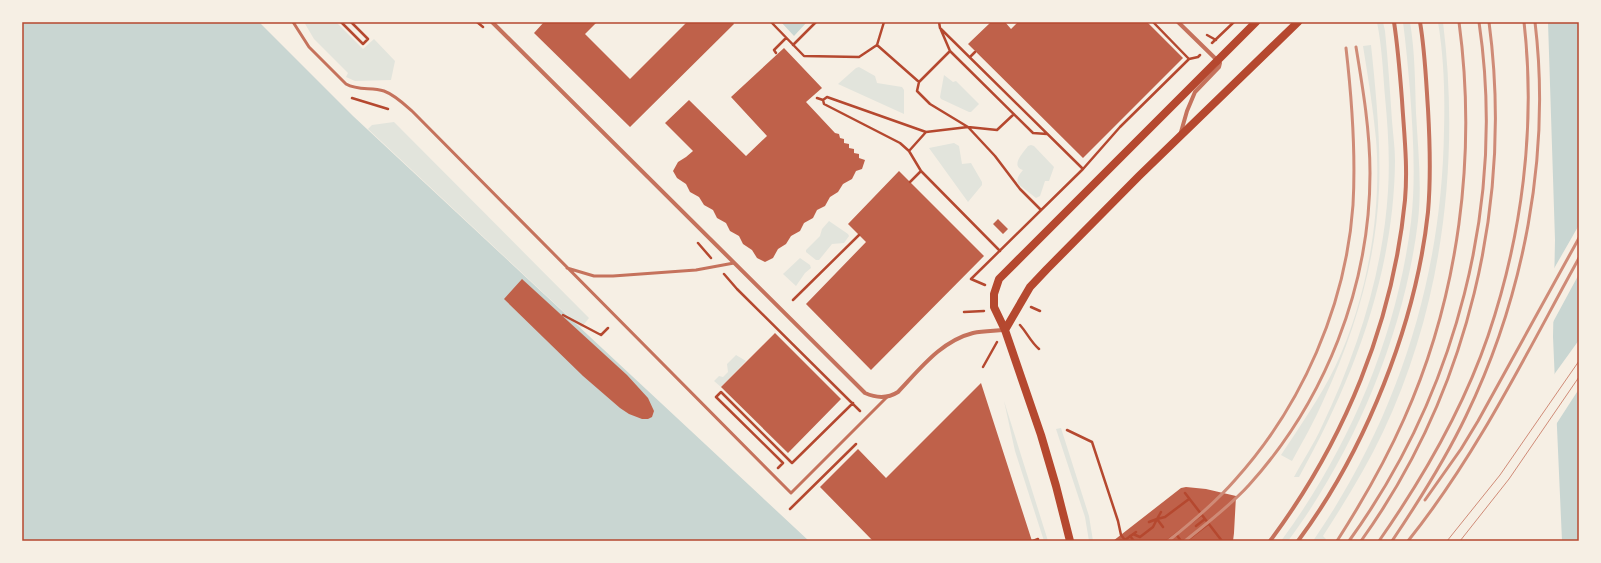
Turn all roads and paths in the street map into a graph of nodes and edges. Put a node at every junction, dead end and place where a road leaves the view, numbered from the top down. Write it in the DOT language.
graph roads {
  1 [pos="293,22"];
  2 [pos="341,22"];
  3 [pos="352,22"];
  4 [pos="492,22"];
  5 [pos="771,22"];
  6 [pos="816,22"];
  7 [pos="884,22"];
  8 [pos="939,22"];
  9 [pos="1153,22"];
  10 [pos="1178,22"];
  11 [pos="1234,22"];
  12 [pos="1256,22"];
  13 [pos="1298,22"];
  14 [pos="1394,22"];
  15 [pos="1420,22"];
  16 [pos="1289,26"];
  17 [pos="940,28"];
  18 [pos="786,38"];
  19 [pos="793,45"];
  20 [pos="877,45"];
  21 [pos="1206,49"];
  22 [pos="950,51"];
  23 [pos="976,52"];
  24 [pos="776,53"];
  25 [pos="970,57"];
  26 [pos="1189,59"];
  27 [pos="1217,60"];
  28 [pos="919,82"];
  29 [pos="817,98"];
  30 [pos="823,100"];
  31 [pos="1014,114"];
  32 [pos="968,127"];
  33 [pos="926,132"];
  34 [pos="1048,134"];
  35 [pos="1180,137"];
  36 [pos="909,151"];
  37 [pos="1083,169"];
  38 [pos="921,171"];
  39 [pos="910,182"];
  40 [pos="1041,210"];
  41 [pos="858,235"];
  42 [pos="1000,251"];
  43 [pos="734,263"];
  44 [pos="566,267"];
  45 [pos="971,279"];
  46 [pos="737,289"];
  47 [pos="793,300"];
  48 [pos="563,315"];
  49 [pos="608,328"];
  50 [pos="1005,330"];
  51 [pos="983,367"];
  52 [pos="887,397"];
  53 [pos="853,403"];
  54 [pos="862,412"];
  55 [pos="1067,430"];
  56 [pos="854,445"];
  57 [pos="780,461"];
  58 [pos="811,488"];
  59 [pos="1185,493"];
  60 [pos="1189,499"];
  61 [pos="1162,512"];
  62 [pos="1201,515"];
  63 [pos="1157,519"];
  64 [pos="1205,519"];
  65 [pos="1149,522"];
  66 [pos="1208,524"];
  67 [pos="1196,526"];
  68 [pos="1163,527"];
  69 [pos="1133,534"];
  70 [pos="1176,534"];
  71 [pos="1038,539"];
  72 [pos="1220,540"];
  73 [pos="1032,541"];
  74 [pos="1070,541"];
  75 [pos="1125,541"];
  76 [pos="1134,541"];
  77 [pos="1167,541"];
  78 [pos="1181,541"];
  79 [pos="1186,541"];
  80 [pos="1270,541"];
  81 [pos="1298,541"];
  1 -- 44 [label="lane"];
  2 -- 3 [label="path"];
  4 -- 43 [label="street"];
  5 -- 18 [label="path"];
  6 -- 19 [label="path"];
  7 -- 20 [label="path"];
  8 -- 17 [label="path"];
  9 -- 26 [label="path"];
  10 -- 21 [label="street"];
  11 -- 21 [label="path"];
  12 -- 27 [label="main road"];
  13 -- 16 [label="main road"];
  14 -- 80 [label="street"];
  15 -- 81 [label="street"];
  16 -- 35 [label="main road"];
  17 -- 22 [label="path"];
  17 -- 25 [label="path"];
  18 -- 19 [label="path"];
  18 -- 24 [label="path"];
  19 -- 20 [label="path"];
  20 -- 28 [label="path"];
  21 -- 26 [label="path"];
  21 -- 27 [label="street"];
  22 -- 28 [label="path"];
  22 -- 31 [label="path"];
  23 -- 25 [label="path"];
  25 -- 34 [label="path"];
  26 -- 37 [label="path"];
  27 -- 35 [label="street"];
  27 -- 50 [label="main road"];
  28 -- 32 [label="path"];
  29 -- 30 [label="path"];
  30 -- 33 [label="path"];
  30 -- 36 [label="path"];
  31 -- 32 [label="path"];
  31 -- 34 [label="path"];
  32 -- 33 [label="path"];
  32 -- 40 [label="path"];
  33 -- 36 [label="path"];
  34 -- 37 [label="path"];
  35 -- 50 [label="main road"];
  36 -- 38 [label="path"];
  37 -- 40 [label="path"];
  38 -- 39 [label="path"];
  38 -- 42 [label="path"];
  40 -- 42 [label="path"];
  41 -- 47 [label="path"];
  42 -- 45 [label="path"];
  43 -- 44 [label="lane"];
  43 -- 52 [label="street"];
  44 -- 52 [label="lane"];
  46 -- 53 [label="path"];
  48 -- 49 [label="path"];
  50 -- 51 [label="path"];
  50 -- 52 [label="street"];
  50 -- 74 [label="main road"];
  53 -- 54 [label="path"];
  53 -- 57 [label="path"];
  55 -- 75 [label="path"];
  56 -- 58 [label="path"];
  59 -- 60 [label="path"];
  60 -- 62 [label="path"];
  60 -- 63 [label="path"];
  61 -- 63 [label="path"];
  62 -- 64 [label="path"];
  62 -- 70 [label="path"];
  63 -- 65 [label="path"];
  63 -- 68 [label="path"];
  63 -- 69 [label="path"];
  64 -- 66 [label="path"];
  64 -- 67 [label="path"];
  66 -- 72 [label="path"];
  66 -- 79 [label="path"];
  69 -- 75 [label="path"];
  69 -- 76 [label="path"];
  70 -- 77 [label="path"];
  70 -- 78 [label="path"];
  71 -- 73 [label="path"];
}
